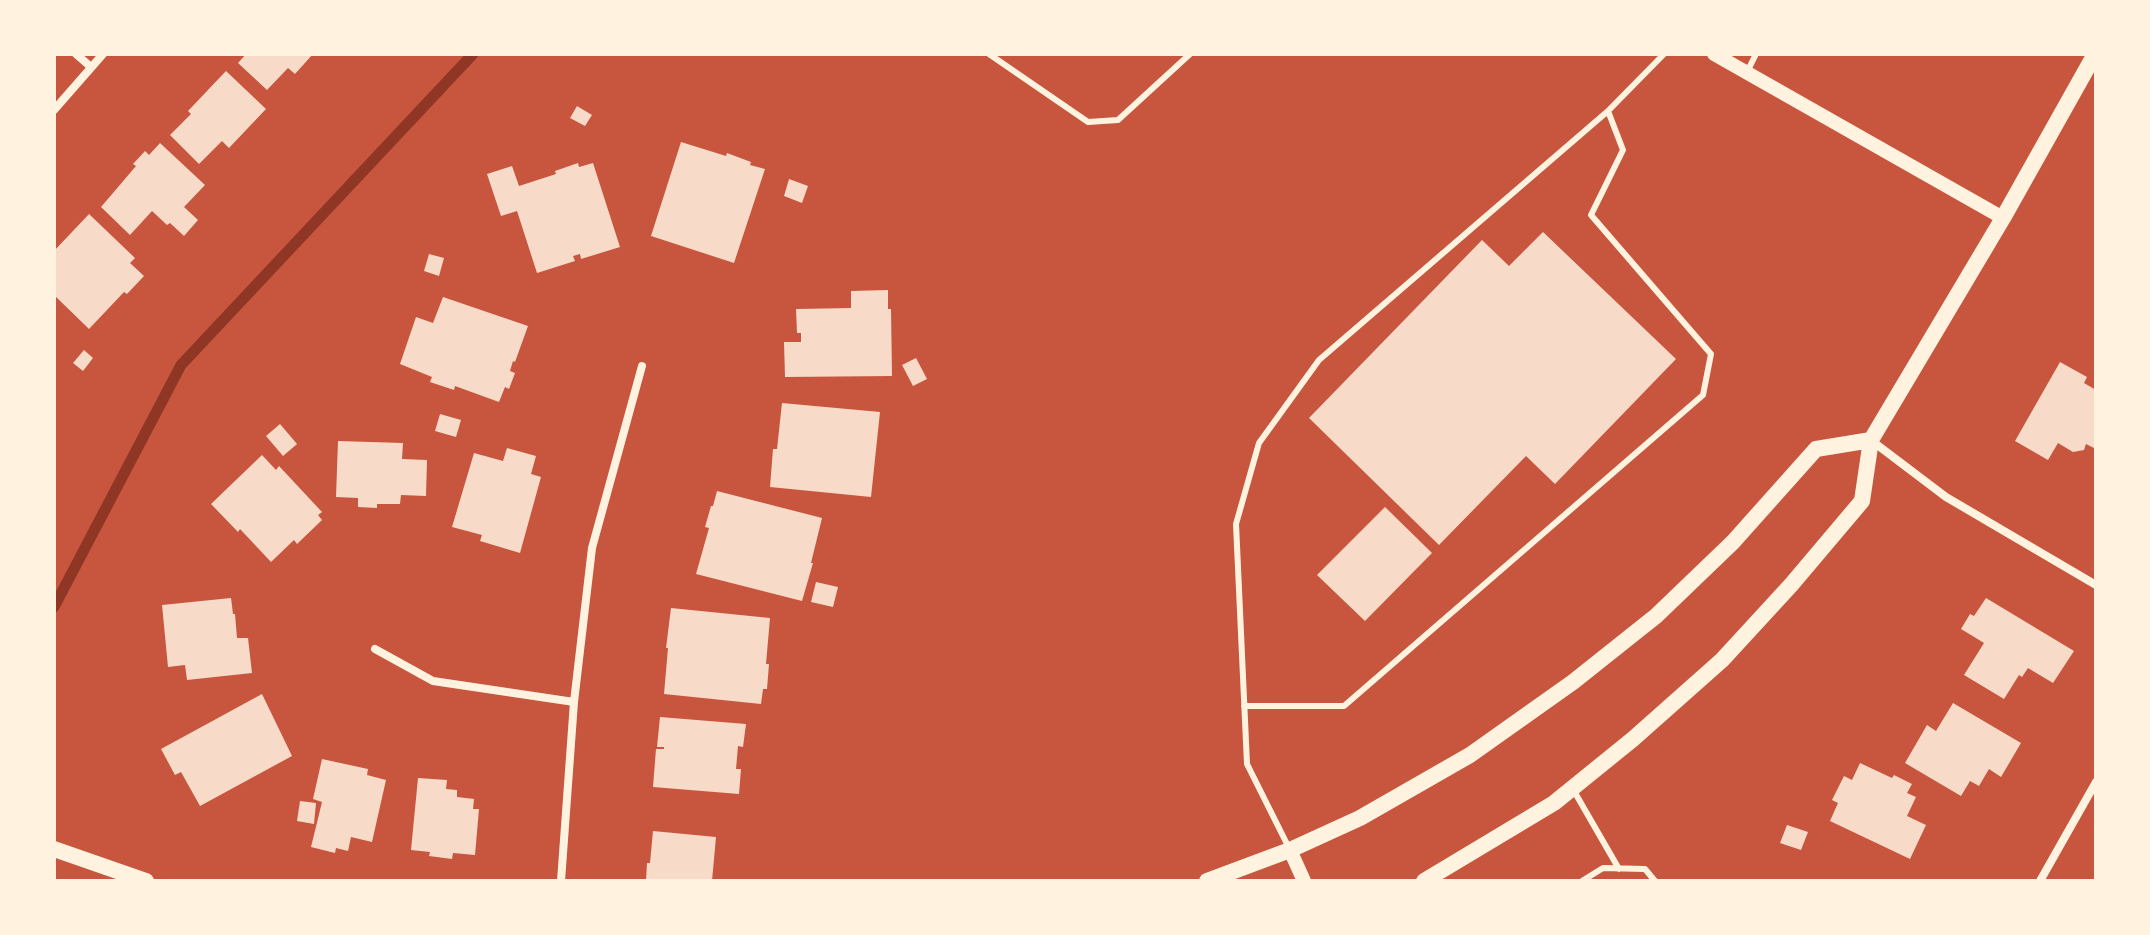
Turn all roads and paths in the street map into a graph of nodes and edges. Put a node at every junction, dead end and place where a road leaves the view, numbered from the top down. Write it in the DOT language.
graph roads {
  1 [pos="76,54"];
  2 [pos="103,54"];
  3 [pos="989,54"];
  4 [pos="1190,54"];
  5 [pos="1664,54"];
  6 [pos="1714,54"];
  7 [pos="1756,54"];
  8 [pos="2095,54"];
  9 [pos="91,67"];
  10 [pos="1747,73"];
  11 [pos="54,110"];
  12 [pos="1608,111"];
  13 [pos="2003,218"];
  14 [pos="642,366"];
  15 [pos="1871,440"];
  16 [pos="2096,585"];
  17 [pos="375,649"];
  18 [pos="574,702"];
  19 [pos="1244,706"];
  20 [pos="2096,782"];
  21 [pos="1573,788"];
  22 [pos="54,849"];
  23 [pos="1290,850"];
  24 [pos="1619,869"];
  25 [pos="146,881"];
  26 [pos="561,881"];
  27 [pos="1207,881"];
  28 [pos="1304,881"];
  29 [pos="1424,881"];
  30 [pos="1582,881"];
  31 [pos="1655,881"];
  32 [pos="2040,881"];
  1 -- 9 [label="street"];
  2 -- 9 [label="street"];
  3 -- 4 [label="lane"];
  5 -- 12 [label="lane"];
  6 -- 10 [label="street"];
  7 -- 10 [label="lane"];
  8 -- 13 [label="main road"];
  9 -- 11 [label="street"];
  10 -- 13 [label="street"];
  12 -- 19 [label="lane"];
  12 -- 19 [label="lane"];
  13 -- 15 [label="main road"];
  14 -- 18 [label="street"];
  15 -- 16 [label="street"];
  15 -- 21 [label="main road"];
  15 -- 23 [label="main road"];
  17 -- 18 [label="street"];
  18 -- 26 [label="street"];
  19 -- 23 [label="lane"];
  20 -- 32 [label="street"];
  21 -- 24 [label="lane"];
  21 -- 29 [label="main road"];
  22 -- 25 [label="main road"];
  23 -- 27 [label="main road"];
  23 -- 28 [label="street"];
  24 -- 30 [label="lane"];
  24 -- 31 [label="lane"];
}
